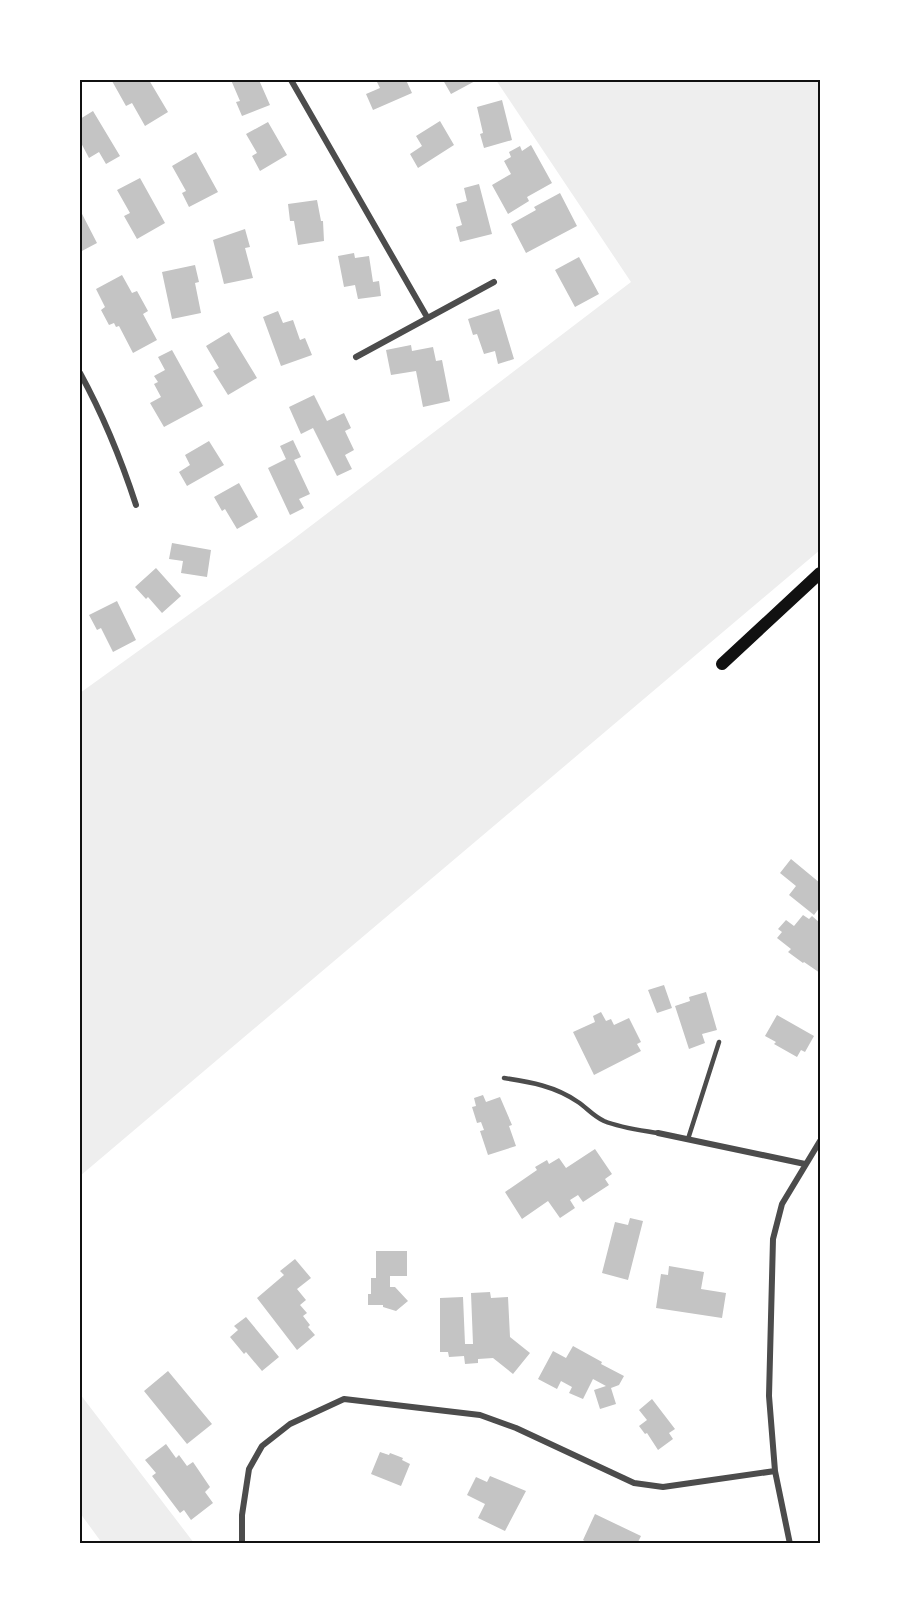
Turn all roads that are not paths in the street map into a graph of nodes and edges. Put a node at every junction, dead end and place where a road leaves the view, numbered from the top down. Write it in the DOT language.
graph roads {
  1 [pos="291,80"];
  2 [pos="494,282"];
  3 [pos="427,317"];
  4 [pos="356,357"];
  5 [pos="80,373"];
  6 [pos="136,505"];
  7 [pos="820,573"];
  8 [pos="722,664"];
  9 [pos="719,1042"];
  10 [pos="504,1078"];
  11 [pos="658,1133"];
  12 [pos="688,1139"];
  13 [pos="820,1141"];
  14 [pos="805,1164"];
  15 [pos="775,1471"];
  16 [pos="242,1544"];
  17 [pos="790,1544"];
  1 -- 3 [label="street"];
  2 -- 3 [label="street"];
  3 -- 4 [label="street"];
  5 -- 6 [label="street"];
  7 -- 8 [label="main road"];
  9 -- 12 [label="lane"];
  10 -- 11 [label="lane"];
  11 -- 12 [label="street"];
  12 -- 14 [label="street"];
  13 -- 14 [label="street"];
  14 -- 15 [label="street"];
  15 -- 16 [label="street"];
  15 -- 17 [label="street"];
}
